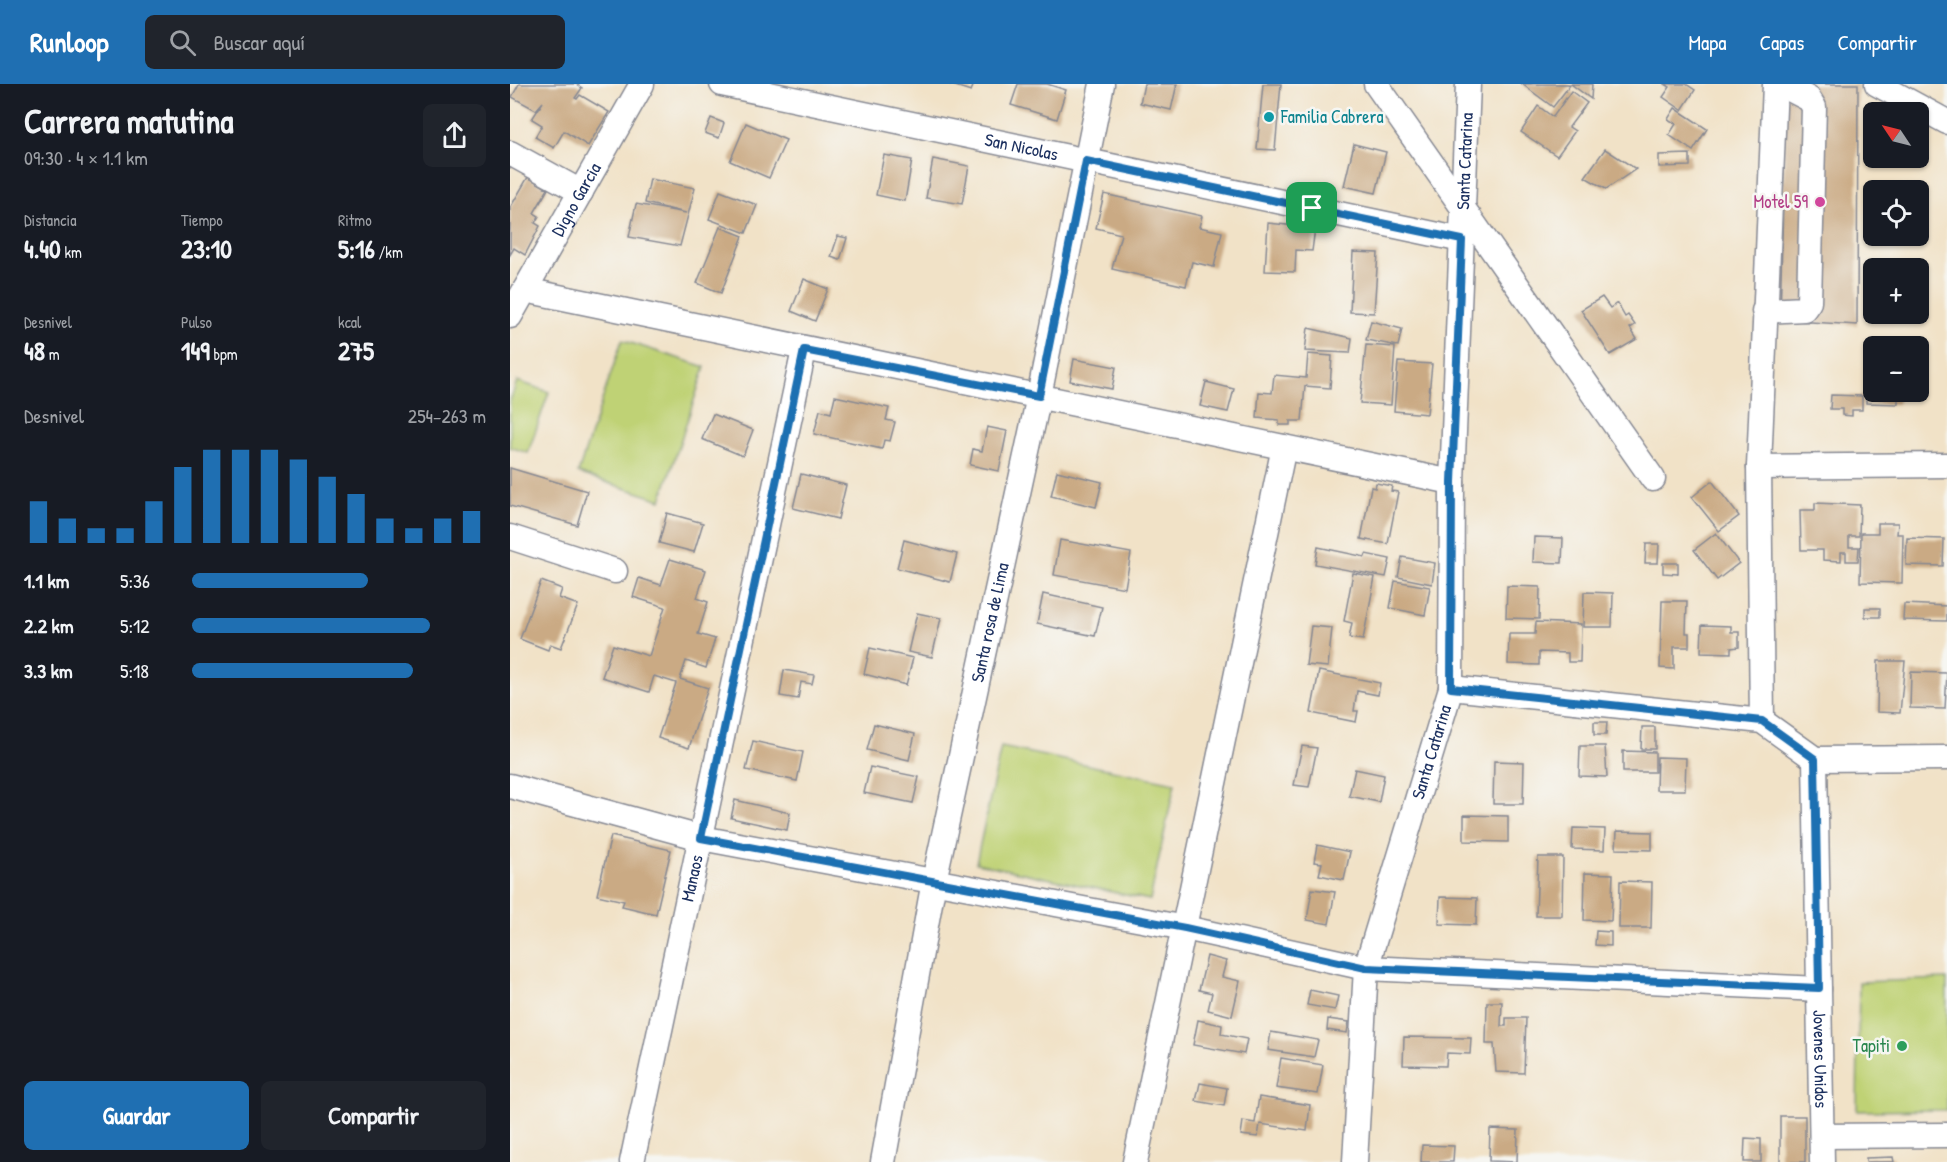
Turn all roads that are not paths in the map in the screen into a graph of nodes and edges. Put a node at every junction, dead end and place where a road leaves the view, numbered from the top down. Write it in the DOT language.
graph roads {
  1 [pos="642,84"];
  2 [pos="722,84"];
  3 [pos="1102,84"];
  4 [pos="1376,84"];
  5 [pos="1468,84"];
  6 [pos="1775,84"];
  7 [pos="1780,84"];
  8 [pos="1877,84"];
  9 [pos="1947,122"];
  10 [pos="510,153"];
  11 [pos="1086,161"];
  12 [pos="581,192"];
  13 [pos="1463,210"];
  14 [pos="1462,240"];
  15 [pos="525,290"];
  16 [pos="1764,311"];
  17 [pos="510,316"];
  18 [pos="804,350"];
  19 [pos="1039,396"];
  20 [pos="1284,447"];
  21 [pos="1947,465"];
  22 [pos="1759,467"];
  23 [pos="1653,479"];
  24 [pos="1452,482"];
  25 [pos="510,537"];
  26 [pos="615,571"];
  27 [pos="1451,688"];
  28 [pos="1762,721"];
  29 [pos="1947,758"];
  30 [pos="1815,759"];
  31 [pos="510,786"];
  32 [pos="701,838"];
  33 [pos="934,881"];
  34 [pos="1185,928"];
  35 [pos="1366,968"];
  36 [pos="1819,988"];
  37 [pos="1947,1135"];
  38 [pos="1822,1136"];
  39 [pos="632,1162"];
  40 [pos="883,1162"];
  41 [pos="1135,1162"];
  42 [pos="1355,1162"];
  43 [pos="1822,1162"];
  1 -- 12 [label="street, Digno Garcia"];
  2 -- 11 [label="street, San Nicolas"];
  3 -- 11 [label="street, Santa rosa de Lima"];
  4 -- 13 [label="street"];
  5 -- 13 [label="street, Santa Catarina"];
  6 -- 16 [label="street"];
  7 -- 16 [label="street"];
  8 -- 9 [label="street"];
  10 -- 12 [label="street"];
  11 -- 14 [label="street, San Nicolas"];
  11 -- 19 [label="street, Santa rosa de Lima"];
  12 -- 15 [label="street, Digno Garcia"];
  13 -- 14 [label="street, Santa Catarina"];
  13 -- 23 [label="street"];
  14 -- 24 [label="street, Santa Catarina"];
  15 -- 17 [label="street, Digno Garcia"];
  15 -- 18 [label="street"];
  16 -- 22 [label="street"];
  18 -- 19 [label="street"];
  18 -- 32 [label="street, Manaos"];
  19 -- 20 [label="street"];
  19 -- 33 [label="street, Santa rosa de Lima"];
  20 -- 24 [label="street"];
  20 -- 34 [label="street"];
  21 -- 22 [label="street"];
  22 -- 28 [label="street"];
  24 -- 27 [label="street, Santa Catarina"];
  25 -- 26 [label="street"];
  27 -- 28 [label="street"];
  27 -- 35 [label="street, Santa Catarina"];
  28 -- 30 [label="street"];
  29 -- 30 [label="street"];
  30 -- 36 [label="street, Jovenes Unidos"];
  31 -- 32 [label="street"];
  32 -- 33 [label="street"];
  32 -- 39 [label="street, Manaos"];
  33 -- 34 [label="street"];
  33 -- 40 [label="street, Santa rosa de Lima"];
  34 -- 35 [label="street"];
  34 -- 41 [label="street"];
  35 -- 36 [label="street"];
  35 -- 42 [label="street, Santa Catarina"];
  36 -- 38 [label="street, Jovenes Unidos"];
  37 -- 38 [label="street"];
  38 -- 43 [label="street, Jovenes Unidos"];
}
